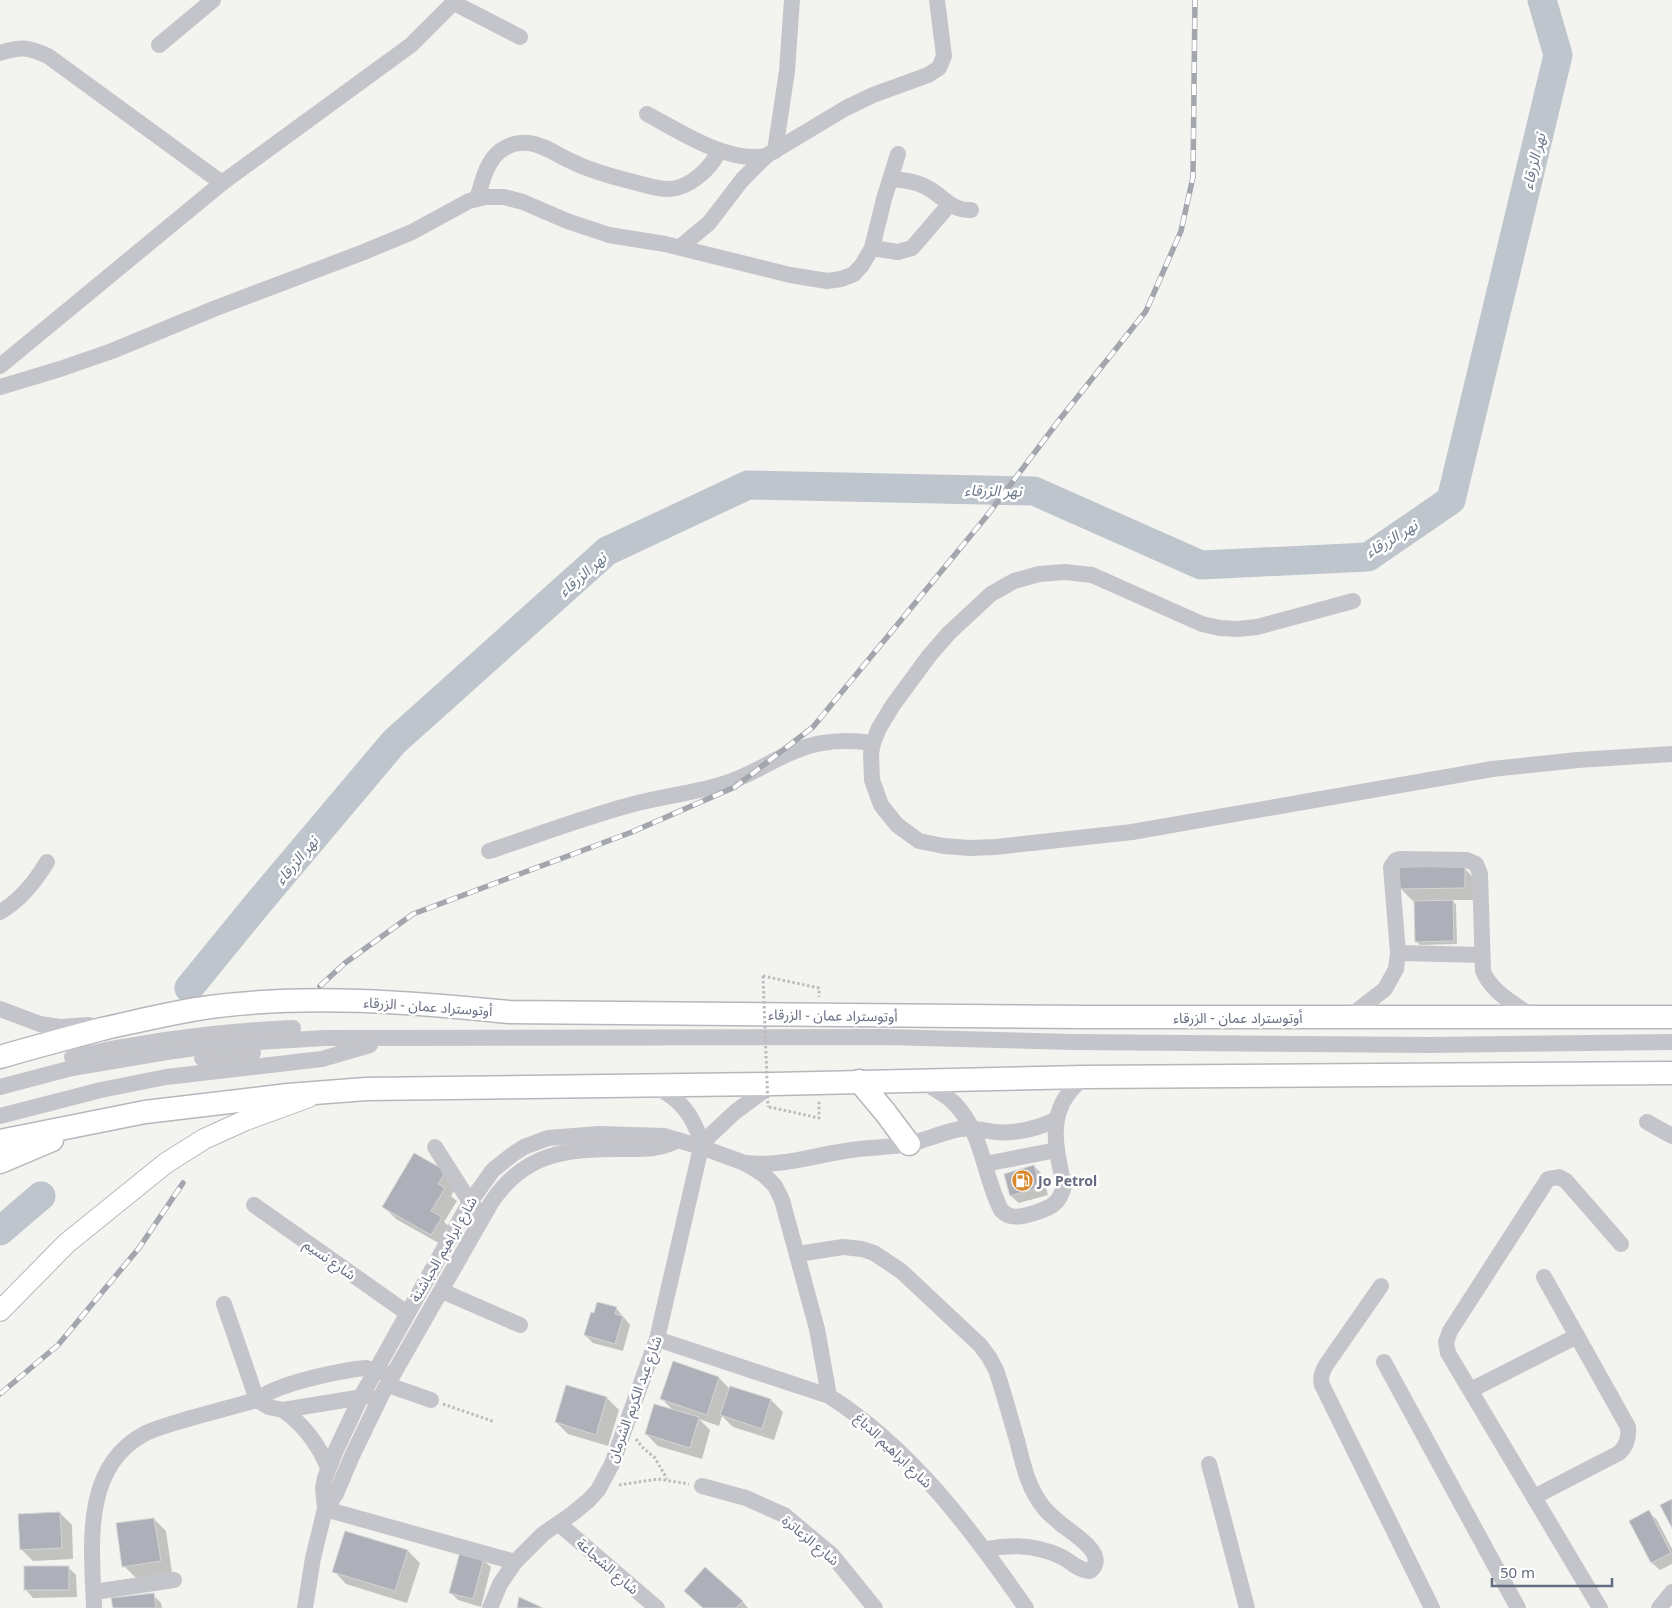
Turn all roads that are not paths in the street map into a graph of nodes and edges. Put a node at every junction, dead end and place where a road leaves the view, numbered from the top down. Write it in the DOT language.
graph roads {
  1 [pos="213,0"];
  2 [pos="792,0"];
  3 [pos="937,0"];
  4 [pos="455,2"];
  5 [pos="520,37"];
  6 [pos="159,45"];
  7 [pos="0,53"];
  8 [pos="647,114"];
  9 [pos="719,150"];
  10 [pos="770,154"];
  11 [pos="898,154"];
  12 [pos="891,178"];
  13 [pos="222,183"];
  14 [pos="477,199"];
  15 [pos="949,205"];
  16 [pos="971,210"];
  17 [pos="680,247"];
  18 [pos="872,248"];
  19 [pos="0,366"];
  20 [pos="0,387"];
  21 [pos="1353,601"];
  22 [pos="873,743"];
  23 [pos="1672,754"];
  24 [pos="489,851"];
  25 [pos="47,862"];
  26 [pos="0,912"];
  27 [pos="1398,953"];
  28 [pos="1482,955"];
  29 [pos="0,1009"];
  30 [pos="1350,1017"];
  31 [pos="1532,1017"];
  32 [pos="1672,1017"];
  33 [pos="136,1021"];
  34 [pos="369,1041"];
  35 [pos="1672,1042"];
  36 [pos="1672,1051"];
  37 [pos="0,1058"];
  38 [pos="1672,1072"];
  39 [pos="1084,1077"];
  40 [pos="0,1078"];
  41 [pos="859,1081"];
  42 [pos="922,1081"];
  43 [pos="773,1084"];
  44 [pos="652,1085"];
  45 [pos="0,1086"];
  46 [pos="322,1093"];
  47 [pos="0,1096"];
  48 [pos="0,1116"];
  49 [pos="1057,1119"];
  50 [pos="1647,1122"];
  51 [pos="88,1124"];
  52 [pos="973,1128"];
  53 [pos="1672,1136"];
  54 [pos="678,1140"];
  55 [pos="0,1141"];
  56 [pos="909,1144"];
  57 [pos="701,1145"];
  58 [pos="434,1147"];
  59 [pos="1057,1150"];
  60 [pos="0,1162"];
  61 [pos="742,1162"];
  62 [pos="985,1164"];
  63 [pos="470,1202"];
  64 [pos="254,1205"];
  65 [pos="483,1216"];
  66 [pos="1621,1244"];
  67 [pos="798,1254"];
  68 [pos="1544,1277"];
  69 [pos="1381,1286"];
  70 [pos="442,1291"];
  71 [pos="224,1304"];
  72 [pos="0,1311"];
  73 [pos="407,1313"];
  74 [pos="520,1325"];
  75 [pos="1577,1336"];
  76 [pos="657,1339"];
  77 [pos="1384,1362"];
  78 [pos="376,1370"];
  79 [pos="388,1385"];
  80 [pos="1470,1390"];
  81 [pos="361,1396"];
  82 [pos="829,1396"];
  83 [pos="257,1400"];
  84 [pos="431,1400"];
  85 [pos="283,1410"];
  86 [pos="1209,1464"];
  87 [pos="328,1468"];
  88 [pos="702,1486"];
  89 [pos="1534,1497"];
  90 [pos="325,1509"];
  91 [pos="559,1524"];
  92 [pos="986,1549"];
  93 [pos="515,1562"];
  94 [pos="174,1580"];
  95 [pos="94,1592"];
  96 [pos="1672,1592"];
  97 [pos="94,1608"];
  98 [pos="305,1608"];
  99 [pos="490,1608"];
  100 [pos="657,1608"];
  101 [pos="876,1608"];
  102 [pos="1026,1608"];
  103 [pos="1247,1608"];
  104 [pos="1432,1608"];
  105 [pos="1518,1608"];
  106 [pos="1600,1608"];
  107 [pos="1659,1608"];
  1 -- 6 [label="street"];
  2 -- 10 [label="street"];
  3 -- 10 [label="street"];
  4 -- 5 [label="street"];
  4 -- 13 [label="street"];
  7 -- 13 [label="street"];
  8 -- 9 [label="street"];
  9 -- 10 [label="street"];
  9 -- 14 [label="street"];
  10 -- 17 [label="street"];
  11 -- 12 [label="street"];
  12 -- 15 [label="street"];
  12 -- 18 [label="street"];
  13 -- 19 [label="street"];
  14 -- 17 [label="street"];
  14 -- 20 [label="street"];
  15 -- 16 [label="street"];
  15 -- 18 [label="street"];
  17 -- 18 [label="street"];
  21 -- 22 [label="street"];
  22 -- 23 [label="street"];
  22 -- 24 [label="street"];
  25 -- 26 [label="street"];
  27 -- 28 [label="street"];
  27 -- 28 [label="street"];
  27 -- 30 [label="street"];
  28 -- 31 [label="street"];
  29 -- 33 [label="street"];
  30 -- 31 [label="highway, أوتوستراد عمان - الزرقاء"];
  30 -- 33 [label="highway, أوتوستراد عمان - الزرقاء"];
  31 -- 32 [label="highway, أوتوستراد عمان - الزرقاء"];
  33 -- 37 [label="highway, أوتوستراد عمان - الزرقاء"];
  34 -- 35 [label="street"];
  34 -- 36 [label="street"];
  34 -- 40 [label="street"];
  34 -- 45 [label="street"];
  34 -- 47 [label="street"];
  34 -- 48 [label="street"];
  38 -- 39 [label="highway"];
  39 -- 42 [label="highway"];
  39 -- 49 [label="street"];
  41 -- 42 [label="highway"];
  41 -- 43 [label="highway"];
  41 -- 56 [label="highway"];
  42 -- 52 [label="street"];
  43 -- 44 [label="highway"];
  43 -- 57 [label="street"];
  44 -- 46 [label="highway"];
  44 -- 57 [label="street"];
  46 -- 51 [label="highway"];
  46 -- 72 [label="main road"];
  49 -- 52 [label="street"];
  49 -- 59 [label="street"];
  50 -- 53 [label="street"];
  51 -- 55 [label="highway"];
  51 -- 60 [label="highway"];
  52 -- 56 [label="street"];
  52 -- 62 [label="street"];
  54 -- 57 [label="street, شارع ابراهيم الحباشنة"];
  54 -- 63 [label="street, شارع ابراهيم الحباشنة"];
  54 -- 65 [label="street, شارع ابراهيم الحباشنة"];
  56 -- 61 [label="street"];
  57 -- 61 [label="street, شارع ابراهيم الحباشنة"];
  57 -- 76 [label="street, شارع عبد الكريم الشرمان"];
  58 -- 63 [label="street"];
  59 -- 62 [label="street"];
  59 -- 62 [label="street"];
  61 -- 67 [label="street"];
  63 -- 65 [label="street"];
  63 -- 73 [label="street, شارع ابراهيم الحباشنة"];
  64 -- 73 [label="street, شارع نسيم"];
  65 -- 70 [label="street, شارع ابراهيم الحباشنة"];
  66 -- 80 [label="street"];
  67 -- 82 [label="street"];
  67 -- 92 [label="street"];
  68 -- 75 [label="street"];
  69 -- 104 [label="street"];
  70 -- 74 [label="street"];
  70 -- 79 [label="street, شارع ابراهيم الحباشنة"];
  71 -- 83 [label="street"];
  73 -- 78 [label="street, شارع ابراهيم الحباشنة"];
  75 -- 80 [label="street"];
  75 -- 89 [label="street"];
  76 -- 82 [label="street, شارع ابراهيم الدباغ"];
  76 -- 91 [label="street, شارع عبد الكريم الشرمان"];
  77 -- 105 [label="street"];
  78 -- 79 [label="street"];
  78 -- 81 [label="street, شارع ابراهيم الحباشنة"];
  78 -- 83 [label="street"];
  79 -- 81 [label="street"];
  79 -- 84 [label="street"];
  79 -- 90 [label="street, شارع ابراهيم الحباشنة"];
  80 -- 89 [label="street"];
  81 -- 85 [label="street"];
  81 -- 87 [label="street, شارع ابراهيم الحباشنة"];
  82 -- 92 [label="street, شارع ابراهيم الدباغ"];
  83 -- 85 [label="street"];
  83 -- 95 [label="street"];
  85 -- 87 [label="street"];
  86 -- 103 [label="street"];
  87 -- 90 [label="street, شارع ابراهيم الحباشنة"];
  88 -- 101 [label="street, شارع الزعاترة"];
  89 -- 106 [label="street"];
  90 -- 93 [label="street"];
  90 -- 98 [label="street, شارع ابراهيم الحباشنة"];
  91 -- 93 [label="street, شارع عبد الكريم الشرمان"];
  91 -- 100 [label="street, شارع الشجاعة"];
  92 -- 102 [label="street, شارع ابراهيم الدباغ"];
  93 -- 99 [label="street, شارع عبد الكريم الشرمان"];
  94 -- 95 [label="street"];
  95 -- 97 [label="street"];
  96 -- 107 [label="street"];
}
